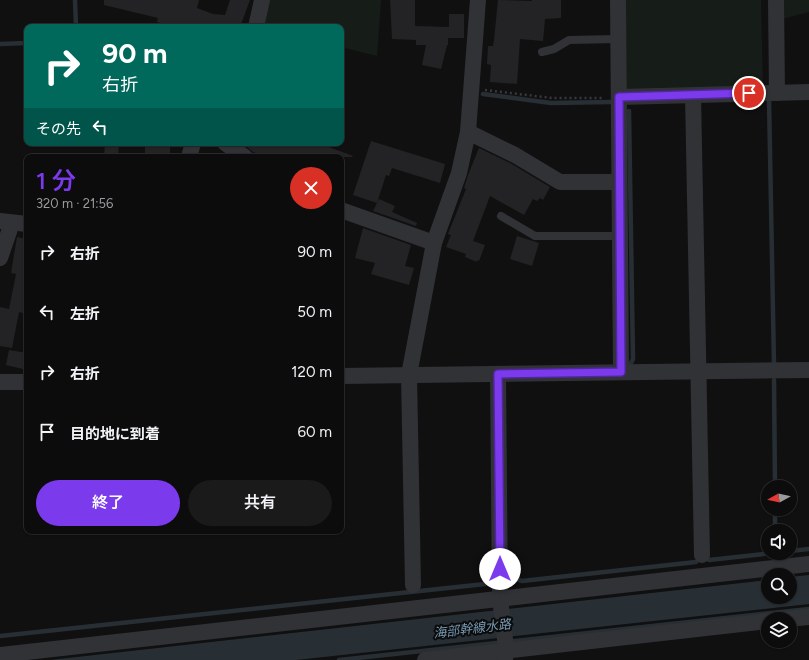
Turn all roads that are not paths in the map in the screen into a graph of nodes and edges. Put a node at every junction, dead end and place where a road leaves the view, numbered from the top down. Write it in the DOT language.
graph roads {
  1 [pos="262,0"];
  2 [pos="478,0"];
  3 [pos="618,0"];
  4 [pos="776,0"];
  5 [pos="257,24"];
  6 [pos="618,39"];
  7 [pos="542,52"];
  8 [pos="777,92"];
  9 [pos="809,92"];
  10 [pos="693,95"];
  11 [pos="619,98"];
  12 [pos="468,132"];
  13 [pos="229,146"];
  14 [pos="241,154"];
  15 [pos="619,182"];
  16 [pos="344,211"];
  17 [pos="500,216"];
  18 [pos="13,222"];
  19 [pos="620,236"];
  20 [pos="434,243"];
  21 [pos="0,258"];
  22 [pos="809,370"];
  23 [pos="698,371"];
  24 [pos="621,372"];
  25 [pos="498,374"];
  26 [pos="344,376"];
  27 [pos="409,376"];
  28 [pos="0,382"];
  29 [pos="24,382"];
  30 [pos="702,555"];
  31 [pos="809,564"];
  32 [pos="413,585"];
  33 [pos="500,599"];
  34 [pos="809,617"];
  35 [pos="797,618"];
  36 [pos="761,622"];
  37 [pos="505,653"];
  38 [pos="0,655"];
  39 [pos="425,660"];
  1 -- 5 [label="street"];
  2 -- 12 [label="street"];
  3 -- 6 [label="street"];
  4 -- 8 [label="street"];
  6 -- 7 [label="lane"];
  6 -- 11 [label="street"];
  8 -- 9 [label="street"];
  8 -- 10 [label="street"];
  10 -- 11 [label="street"];
  10 -- 23 [label="street"];
  11 -- 15 [label="street"];
  12 -- 15 [label="street"];
  12 -- 20 [label="street"];
  13 -- 14 [label="street"];
  15 -- 19 [label="street"];
  16 -- 20 [label="street"];
  17 -- 19 [label="lane"];
  18 -- 21 [label="street"];
  19 -- 24 [label="street"];
  20 -- 27 [label="street"];
  22 -- 23 [label="street"];
  23 -- 24 [label="street"];
  23 -- 30 [label="street"];
  24 -- 25 [label="street"];
  25 -- 27 [label="street"];
  25 -- 33 [label="street"];
  26 -- 27 [label="street"];
  27 -- 32 [label="street"];
  28 -- 29 [label="street"];
  31 -- 33 [label="street"];
  33 -- 37 [label="street"];
  33 -- 38 [label="street"];
  34 -- 35 [label="street"];
  36 -- 37 [label="street"];
  37 -- 39 [label="street"];
}
